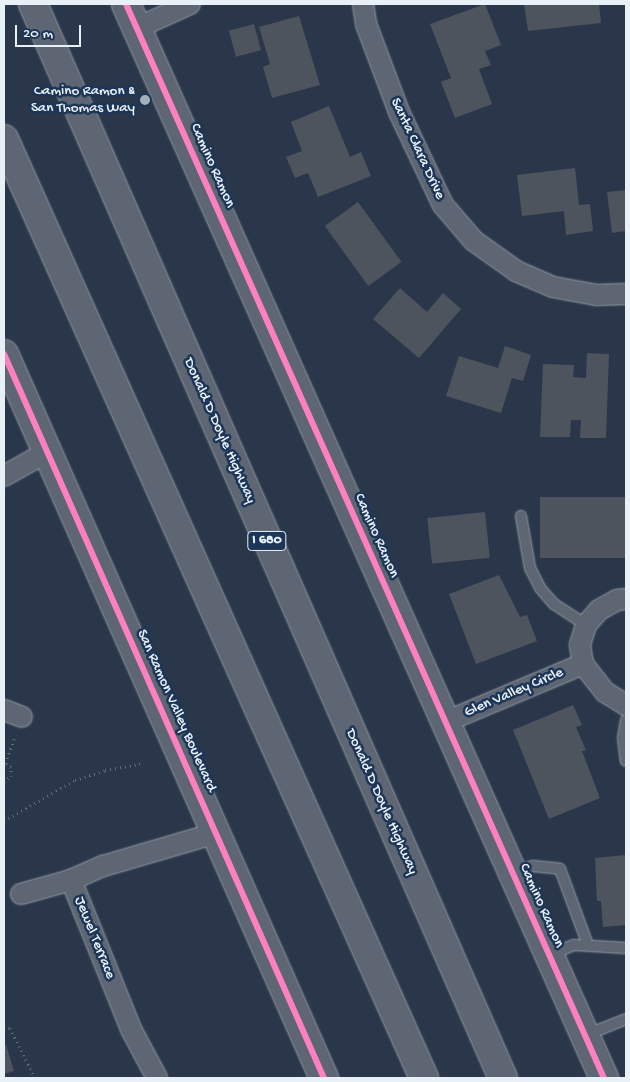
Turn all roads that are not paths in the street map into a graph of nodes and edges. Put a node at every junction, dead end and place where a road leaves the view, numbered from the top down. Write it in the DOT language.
graph roads {
  1 [pos="33,4"];
  2 [pos="190,4"];
  3 [pos="363,4"];
  4 [pos="131,16"];
  5 [pos="4,139"];
  6 [pos="626,294"];
  7 [pos="4,354"];
  8 [pos="47,452"];
  9 [pos="4,476"];
  10 [pos="521,516"];
  11 [pos="626,599"];
  12 [pos="586,625"];
  13 [pos="583,664"];
  14 [pos="626,705"];
  15 [pos="626,720"];
  16 [pos="445,722"];
  17 [pos="626,761"];
  18 [pos="216,833"];
  19 [pos="512,871"];
  20 [pos="71,880"];
  21 [pos="21,894"];
  22 [pos="588,945"];
  23 [pos="626,948"];
  24 [pos="549,955"];
  25 [pos="626,1020"];
  26 [pos="585,1036"];
  27 [pos="157,1078"];
  28 [pos="324,1078"];
  29 [pos="424,1078"];
  30 [pos="503,1078"];
  31 [pos="604,1078"];
  1 -- 30 [label="main road, Donald D Doyle Highway / I 680"];
  2 -- 4 [label="street"];
  3 -- 6 [label="street, Santa Clara Drive"];
  4 -- 16 [label="main road, Camino Ramon"];
  5 -- 29 [label="main road"];
  7 -- 8 [label="main road, San Ramon Valley Boulevard"];
  8 -- 9 [label="street"];
  8 -- 18 [label="main road, San Ramon Valley Boulevard"];
  10 -- 12 [label="lane"];
  11 -- 12 [label="street"];
  12 -- 13 [label="street, Glen Valley Circle"];
  13 -- 14 [label="street, Glen Valley Circle"];
  13 -- 16 [label="street, Glen Valley Circle"];
  15 -- 17 [label="lane"];
  16 -- 19 [label="main road, Camino Ramon"];
  18 -- 20 [label="street, Jewel Terrace"];
  18 -- 28 [label="main road, San Ramon Valley Boulevard"];
  19 -- 22 [label="lane"];
  19 -- 24 [label="main road, Camino Ramon"];
  20 -- 21 [label="street"];
  20 -- 27 [label="street, Jewel Terrace"];
  22 -- 23 [label="lane"];
  22 -- 24 [label="lane"];
  24 -- 26 [label="main road, Camino Ramon"];
  25 -- 26 [label="lane"];
  26 -- 31 [label="main road, Camino Ramon"];
}
